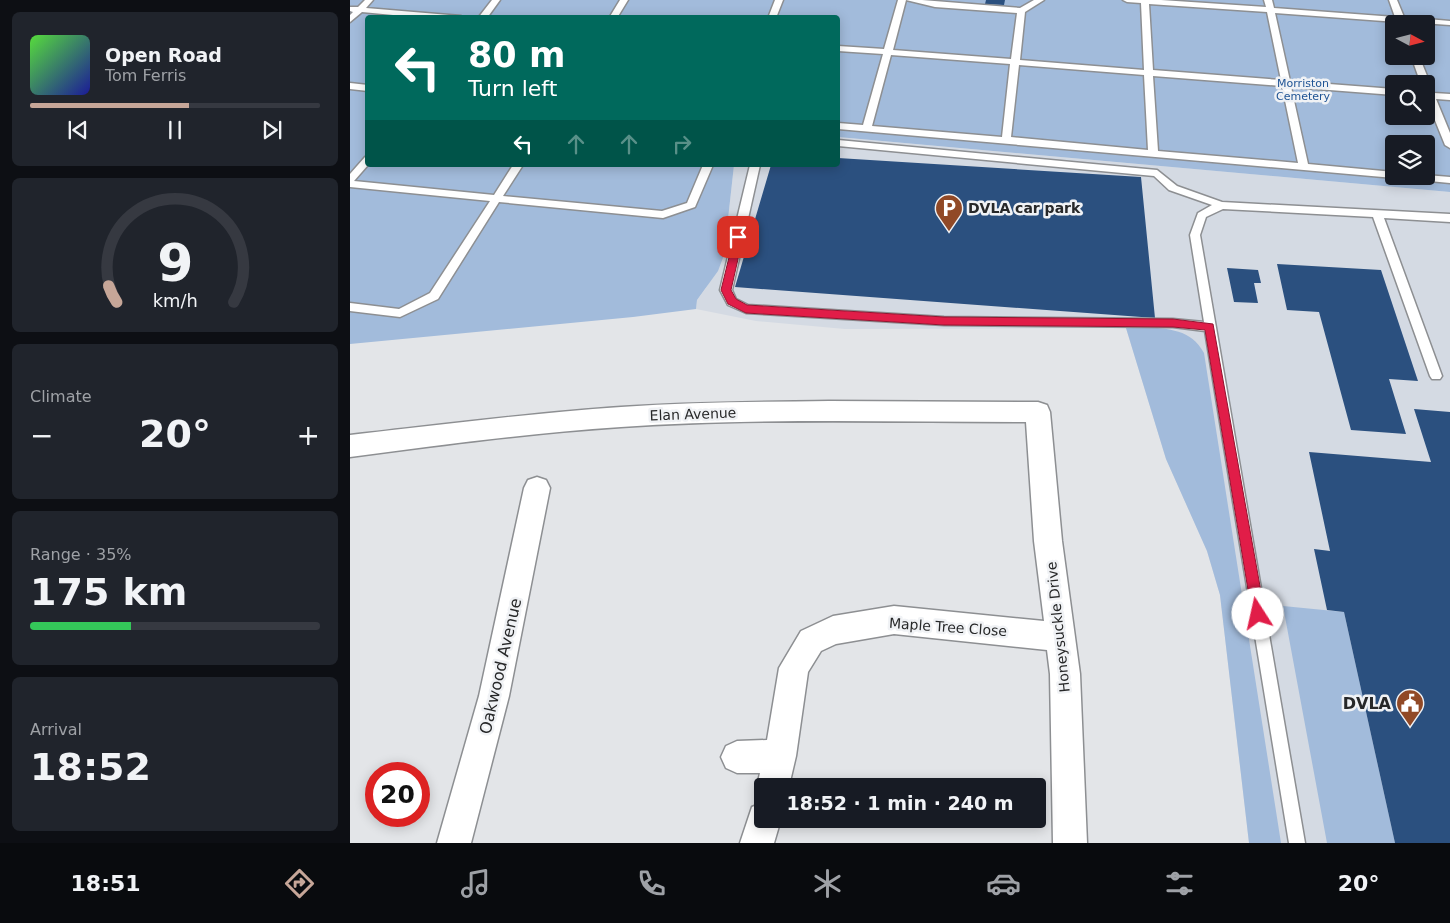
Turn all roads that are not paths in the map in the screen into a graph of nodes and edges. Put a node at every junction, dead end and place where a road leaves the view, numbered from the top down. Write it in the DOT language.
graph roads {
  1 [pos="369,0"];
  2 [pos="496,0"];
  3 [pos="624,0"];
  4 [pos="779,0"];
  5 [pos="902,0"];
  6 [pos="910,0"];
  7 [pos="1040,0"];
  8 [pos="1127,0"];
  9 [pos="1268,0"];
  10 [pos="1393,0"];
  11 [pos="1146,1"];
  12 [pos="350,9"];
  13 [pos="360,10"];
  14 [pos="1021,10"];
  15 [pos="1271,10"];
  16 [pos="423,15"];
  17 [pos="484,15"];
  18 [pos="615,15"];
  19 [pos="773,15"];
  20 [pos="1399,15"];
  21 [pos="350,20"];
  22 [pos="1385,20"];
  23 [pos="1435,22"];
  24 [pos="1450,23"];
  25 [pos="840,48"];
  26 [pos="887,52"];
  27 [pos="1015,62"];
  28 [pos="1149,73"];
  29 [pos="1286,84"];
  30 [pos="350,86"];
  31 [pos="365,88"];
  32 [pos="1385,91"];
  33 [pos="1435,95"];
  34 [pos="1450,96"];
  35 [pos="1435,111"];
  36 [pos="840,126"];
  37 [pos="866,128"];
  38 [pos="1006,140"];
  39 [pos="840,143"];
  40 [pos="1450,145"];
  41 [pos="1153,153"];
  42 [pos="365,163"];
  43 [pos="517,167"];
  44 [pos="707,167"];
  45 [pos="755,167"];
  46 [pos="1304,167"];
  47 [pos="1385,174"];
  48 [pos="1435,179"];
  49 [pos="1450,180"];
  50 [pos="350,182"];
  51 [pos="497,198"];
  52 [pos="1221,205"];
  53 [pos="1377,214"];
  54 [pos="1450,218"];
  55 [pos="350,307"];
  56 [pos="1210,327"];
  57 [pos="1436,376"];
  58 [pos="1038,412"];
  59 [pos="350,446"];
  60 [pos="537,488"];
  61 [pos="1060,637"];
  62 [pos="780,756"];
  63 [pos="737,757"];
  64 [pos="775,778"];
  65 [pos="454,843"];
  66 [pos="1070,843"];
  67 [pos="1297,843"];
  1 -- 13 [label="lane"];
  2 -- 17 [label="lane"];
  3 -- 18 [label="lane"];
  4 -- 19 [label="lane"];
  5 -- 26 [label="lane"];
  6 -- 14 [label="lane"];
  7 -- 14 [label="lane"];
  8 -- 11 [label="lane"];
  9 -- 15 [label="lane"];
  10 -- 20 [label="lane"];
  11 -- 15 [label="lane"];
  11 -- 28 [label="lane"];
  12 -- 13 [label="lane"];
  13 -- 16 [label="lane"];
  13 -- 21 [label="lane"];
  14 -- 27 [label="lane"];
  15 -- 22 [label="lane"];
  15 -- 29 [label="lane"];
  23 -- 24 [label="lane"];
  25 -- 26 [label="lane"];
  26 -- 27 [label="lane"];
  26 -- 37 [label="lane"];
  27 -- 28 [label="lane"];
  27 -- 38 [label="lane"];
  28 -- 29 [label="lane"];
  28 -- 41 [label="lane"];
  29 -- 32 [label="lane"];
  29 -- 46 [label="lane"];
  30 -- 31 [label="lane"];
  33 -- 34 [label="lane"];
  35 -- 40 [label="lane"];
  36 -- 37 [label="lane"];
  37 -- 38 [label="lane"];
  38 -- 41 [label="lane"];
  39 -- 52 [label="lane"];
  41 -- 46 [label="lane"];
  42 -- 50 [label="lane"];
  43 -- 51 [label="lane"];
  44 -- 51 [label="lane"];
  45 -- 56 [label="lane"];
  46 -- 47 [label="lane"];
  48 -- 49 [label="lane"];
  50 -- 51 [label="lane"];
  51 -- 55 [label="lane"];
  52 -- 53 [label="lane"];
  52 -- 56 [label="lane"];
  53 -- 54 [label="lane"];
  53 -- 57 [label="lane"];
  56 -- 67 [label="lane"];
  58 -- 59 [label="street, Elan Avenue"];
  58 -- 61 [label="street, Honeysuckle Drive"];
  60 -- 65 [label="street, Oakwood Avenue"];
  61 -- 62 [label="street, Maple Tree Close"];
  61 -- 66 [label="street, Honeysuckle Drive"];
  62 -- 63 [label="street"];
  62 -- 64 [label="street, Maple Tree Close"];
}
